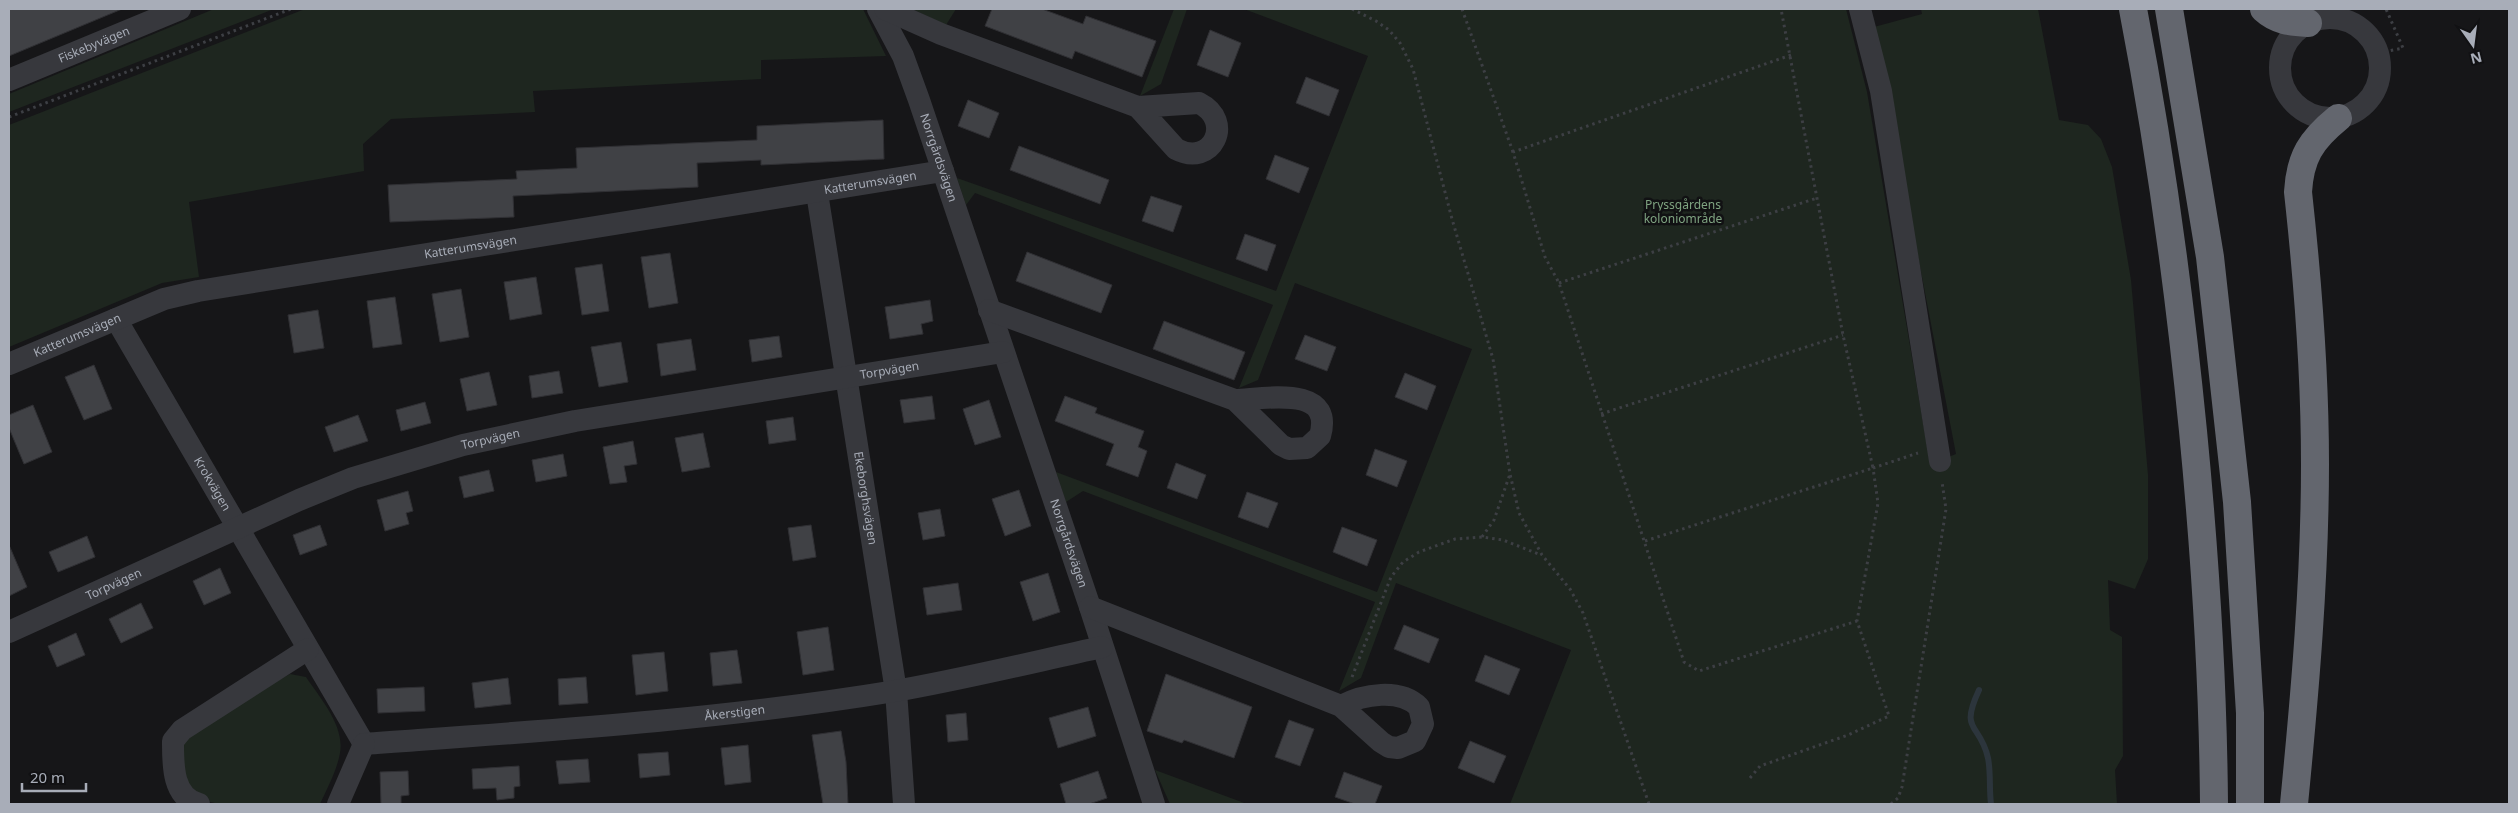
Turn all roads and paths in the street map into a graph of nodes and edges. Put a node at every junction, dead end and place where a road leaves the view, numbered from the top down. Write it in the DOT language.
graph roads {
  1 [pos="180,9"];
  2 [pos="291,9"];
  3 [pos="878,9"];
  4 [pos="885,9"];
  5 [pos="1352,9"];
  6 [pos="1462,9"];
  7 [pos="1781,9"];
  8 [pos="1860,9"];
  9 [pos="2133,9"];
  10 [pos="2169,9"];
  11 [pos="2264,9"];
  12 [pos="2366,9"];
  13 [pos="2386,9"];
  14 [pos="2326,16"];
  15 [pos="2375,46"];
  16 [pos="1791,55"];
  17 [pos="9,80"];
  18 [pos="1138,107"];
  19 [pos="9,117"];
  20 [pos="2338,118"];
  21 [pos="1513,152"];
  22 [pos="943,171"];
  23 [pos="817,193"];
  24 [pos="1817,198"];
  25 [pos="1559,283"];
  26 [pos="989,310"];
  27 [pos="116,319"];
  28 [pos="1843,334"];
  29 [pos="1003,352"];
  30 [pos="9,364"];
  31 [pos="846,379"];
  32 [pos="1234,400"];
  33 [pos="1602,414"];
  34 [pos="1938,454"];
  35 [pos="1873,468"];
  36 [pos="1510,474"];
  37 [pos="237,527"];
  38 [pos="1482,536"];
  39 [pos="1644,542"];
  40 [pos="1542,555"];
  41 [pos="1090,606"];
  42 [pos="1857,621"];
  43 [pos="9,632"];
  44 [pos="1102,647"];
  45 [pos="308,649"];
  46 [pos="896,691"];
  47 [pos="1341,706"];
  48 [pos="364,744"];
  49 [pos="1750,778"];
  50 [pos="1898,798"];
  51 [pos="199,804"];
  52 [pos="338,804"];
  53 [pos="904,804"];
  54 [pos="1154,804"];
  55 [pos="1649,804"];
  56 [pos="1891,804"];
  57 [pos="1897,804"];
  58 [pos="2214,804"];
  59 [pos="2250,804"];
  60 [pos="2294,804"];
  1 -- 17 [label="street, Fiskebyvägen"];
  2 -- 19 [label="path"];
  3 -- 22 [label="street, Norrgårdsvägen"];
  4 -- 18 [label="street"];
  5 -- 36 [label="path"];
  6 -- 21 [label="path"];
  7 -- 16 [label="path"];
  8 -- 34 [label="street"];
  9 -- 58 [label="highway"];
  10 -- 59 [label="highway"];
  11 -- 14 [label="highway"];
  12 -- 15 [label="street"];
  13 -- 15 [label="path"];
  14 -- 15 [label="street"];
  14 -- 20 [label="street"];
  15 -- 20 [label="street"];
  16 -- 21 [label="path"];
  16 -- 24 [label="path"];
  20 -- 60 [label="highway"];
  21 -- 25 [label="path"];
  22 -- 23 [label="street, Katterumsvägen"];
  22 -- 26 [label="street, Norrgårdsvägen"];
  23 -- 27 [label="street, Katterumsvägen"];
  23 -- 31 [label="street, Ekeborghsvägen"];
  24 -- 25 [label="path"];
  24 -- 28 [label="path"];
  25 -- 33 [label="path"];
  26 -- 29 [label="street, Norrgårdsvägen"];
  26 -- 32 [label="street"];
  27 -- 30 [label="street, Katterumsvägen"];
  27 -- 37 [label="street, Krokvägen"];
  28 -- 33 [label="path"];
  28 -- 35 [label="path"];
  29 -- 31 [label="street, Torpvägen"];
  29 -- 41 [label="street, Norrgårdsvägen"];
  31 -- 37 [label="street, Torpvägen"];
  31 -- 46 [label="street, Ekeborghsvägen"];
  33 -- 39 [label="path"];
  34 -- 35 [label="path"];
  34 -- 50 [label="path"];
  35 -- 39 [label="path"];
  35 -- 42 [label="path"];
  36 -- 38 [label="path"];
  36 -- 40 [label="path"];
  37 -- 43 [label="street, Torpvägen"];
  37 -- 45 [label="street, Krokvägen"];
  38 -- 40 [label="path"];
  38 -- 47 [label="path"];
  39 -- 42 [label="path"];
  40 -- 55 [label="path"];
  41 -- 44 [label="street, Norrgårdsvägen"];
  41 -- 47 [label="street"];
  42 -- 49 [label="path"];
  44 -- 46 [label="street, Åkerstigen"];
  44 -- 54 [label="street, Norrgårdsvägen"];
  45 -- 48 [label="street, Krokvägen"];
  45 -- 51 [label="street"];
  46 -- 48 [label="street, Åkerstigen"];
  46 -- 53 [label="street, Ekeborghsvägen"];
  48 -- 52 [label="street"];
  50 -- 56 [label="path"];
  50 -- 57 [label="path"];
}
